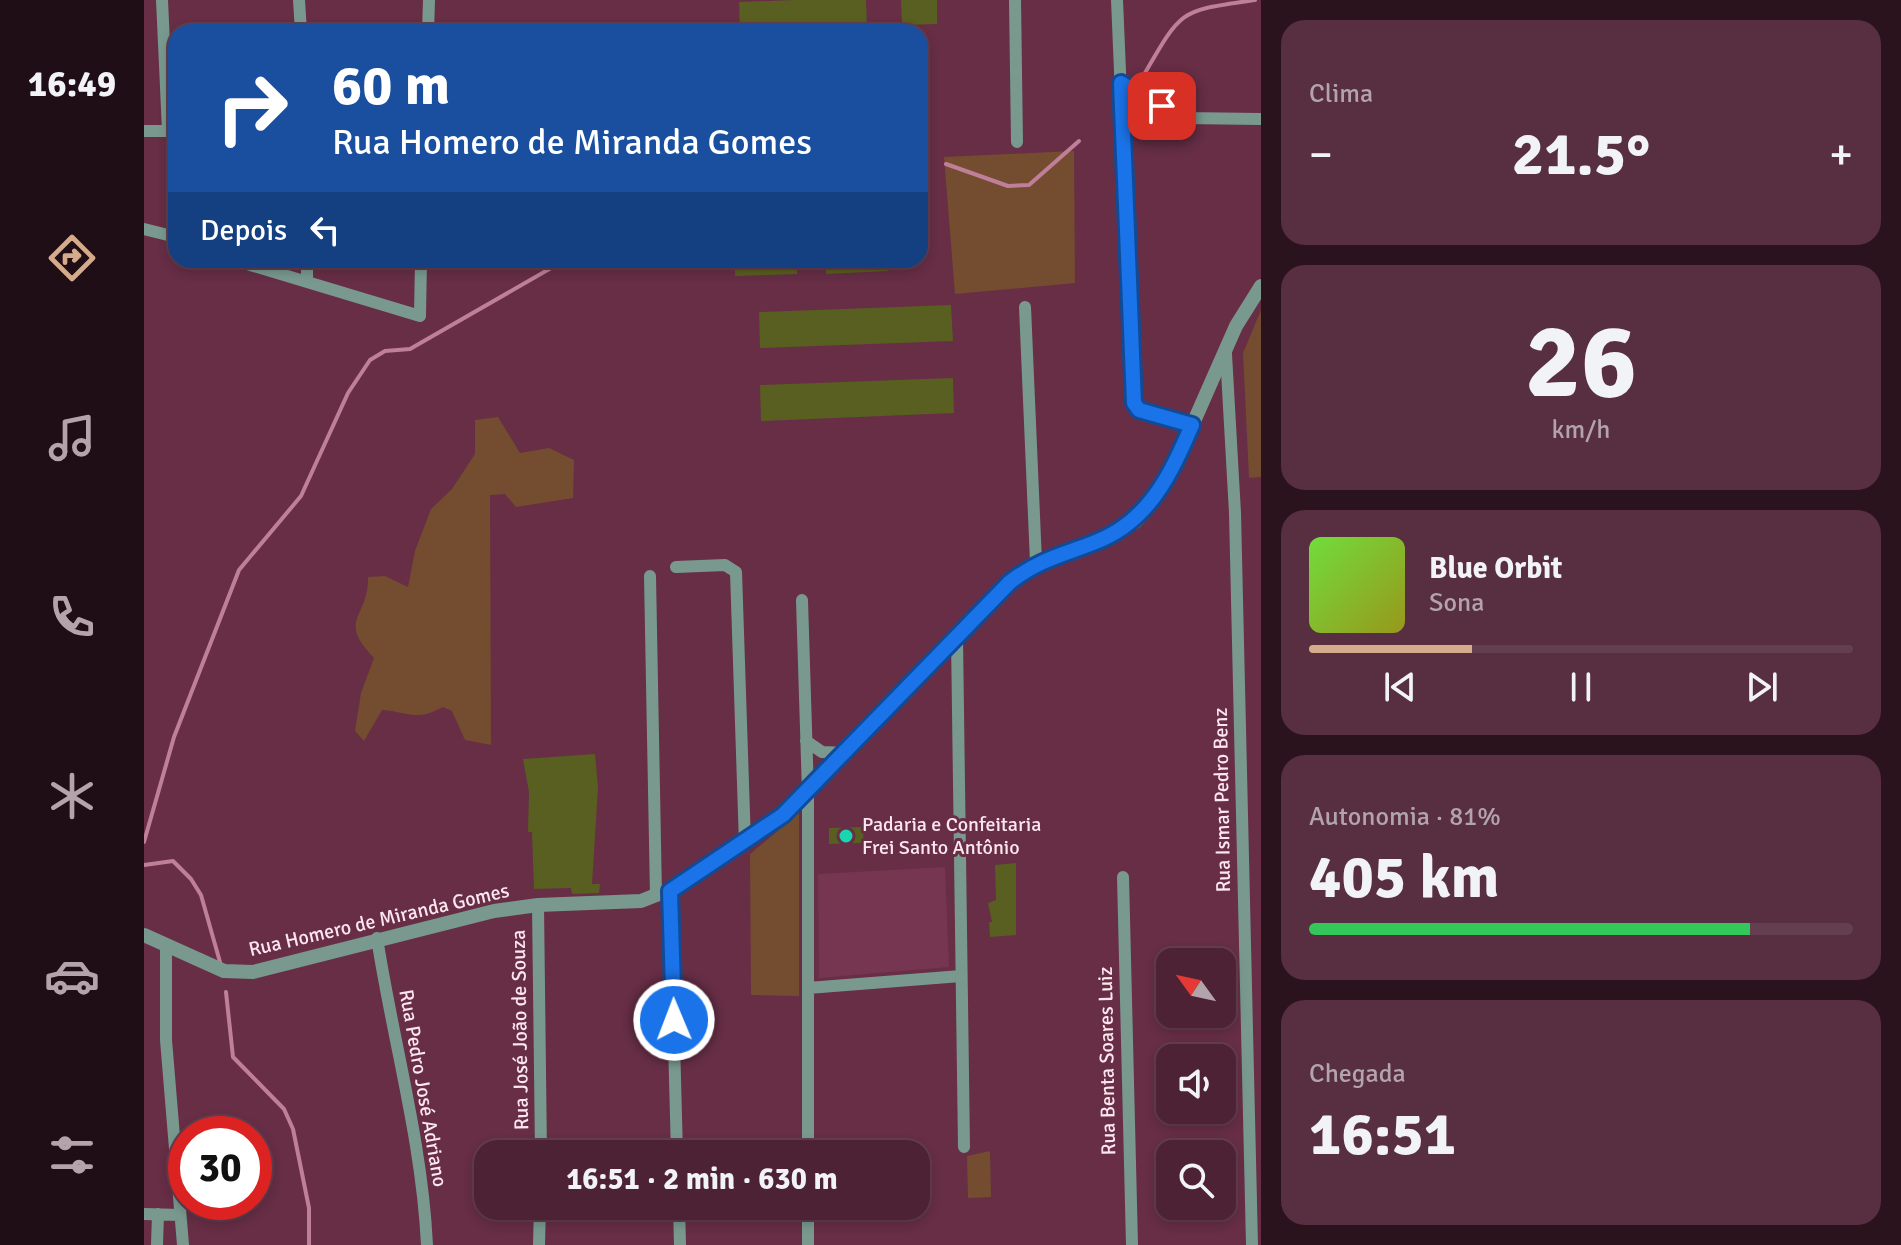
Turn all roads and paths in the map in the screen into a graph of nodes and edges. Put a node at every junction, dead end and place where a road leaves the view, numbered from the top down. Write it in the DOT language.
graph roads {
  1 [pos="162,0"];
  2 [pos="299,0"];
  3 [pos="429,0"];
  4 [pos="1015,0"];
  5 [pos="1117,0"];
  6 [pos="300,24"];
  7 [pos="428,24"];
  8 [pos="168,79"];
  9 [pos="1121,83"];
  10 [pos="1261,119"];
  11 [pos="144,131"];
  12 [pos="168,131"];
  13 [pos="1017,142"];
  14 [pos="144,229"];
  15 [pos="168,235"];
  16 [pos="263,268"];
  17 [pos="307,268"];
  18 [pos="421,268"];
  19 [pos="307,280"];
  20 [pos="1261,286"];
  21 [pos="1025,307"];
  22 [pos="1226,354"];
  23 [pos="1192,425"];
  24 [pos="1036,562"];
  25 [pos="676,567"];
  26 [pos="650,576"];
  27 [pos="802,600"];
  28 [pos="957,638"];
  29 [pos="806,741"];
  30 [pos="847,753"];
  31 [pos="808,793"];
  32 [pos="745,844"];
  33 [pos="1123,877"];
  34 [pos="663,893"];
  35 [pos="538,905"];
  36 [pos="144,935"];
  37 [pos="377,938"];
  38 [pos="166,945"];
  39 [pos="961,976"];
  40 [pos="808,988"];
  41 [pos="172,1116"];
  42 [pos="541,1140"];
  43 [pos="676,1140"];
  44 [pos="808,1140"];
  45 [pos="964,1147"];
  46 [pos="144,1214"];
  47 [pos="158,1214"];
  48 [pos="168,1214"];
  49 [pos="180,1220"];
  50 [pos="540,1220"];
  51 [pos="679,1220"];
  52 [pos="808,1220"];
  53 [pos="157,1245"];
  54 [pos="183,1245"];
  55 [pos="427,1245"];
  56 [pos="539,1245"];
  57 [pos="680,1245"];
  58 [pos="808,1245"];
  59 [pos="1132,1245"];
  60 [pos="1252,1245"];
  1 -- 8 [label="street"];
  2 -- 6 [label="street"];
  3 -- 7 [label="street"];
  4 -- 13 [label="street"];
  5 -- 9 [label="street"];
  9 -- 10 [label="street"];
  9 -- 23 [label="street"];
  11 -- 12 [label="street"];
  14 -- 15 [label="street"];
  16 -- 19 [label="street"];
  17 -- 19 [label="street"];
  18 -- 19 [label="street"];
  20 -- 22 [label="street, Rua Homero de Miranda Gomes"];
  21 -- 24 [label="street"];
  22 -- 23 [label="street, Rua Homero de Miranda Gomes"];
  22 -- 60 [label="street, Rua Ismar Pedro Benz"];
  23 -- 24 [label="street, Rua Homero de Miranda Gomes"];
  24 -- 28 [label="street, Rua Homero de Miranda Gomes"];
  25 -- 32 [label="street"];
  26 -- 34 [label="street"];
  27 -- 29 [label="street"];
  28 -- 30 [label="street, Rua Homero de Miranda Gomes"];
  28 -- 39 [label="street"];
  29 -- 30 [label="street"];
  29 -- 31 [label="street"];
  30 -- 31 [label="street, Rua Homero de Miranda Gomes"];
  31 -- 32 [label="street, Rua Homero de Miranda Gomes"];
  31 -- 40 [label="street"];
  32 -- 34 [label="street, Rua Homero de Miranda Gomes"];
  33 -- 59 [label="street, Rua Benta Soares Luiz"];
  34 -- 35 [label="street, Rua Homero de Miranda Gomes"];
  34 -- 43 [label="street"];
  35 -- 37 [label="street, Rua Homero de Miranda Gomes"];
  35 -- 42 [label="street, Rua José João de Souza"];
  36 -- 38 [label="street, Rua Homero de Miranda Gomes"];
  37 -- 38 [label="street, Rua Homero de Miranda Gomes"];
  37 -- 55 [label="street, Rua Pedro José Adriano"];
  38 -- 41 [label="street"];
  39 -- 40 [label="street"];
  39 -- 45 [label="street"];
  40 -- 44 [label="street"];
  46 -- 47 [label="street"];
  47 -- 48 [label="street"];
  47 -- 53 [label="street"];
  49 -- 54 [label="street"];
  50 -- 56 [label="street"];
  51 -- 57 [label="street"];
  52 -- 58 [label="street"];
}
